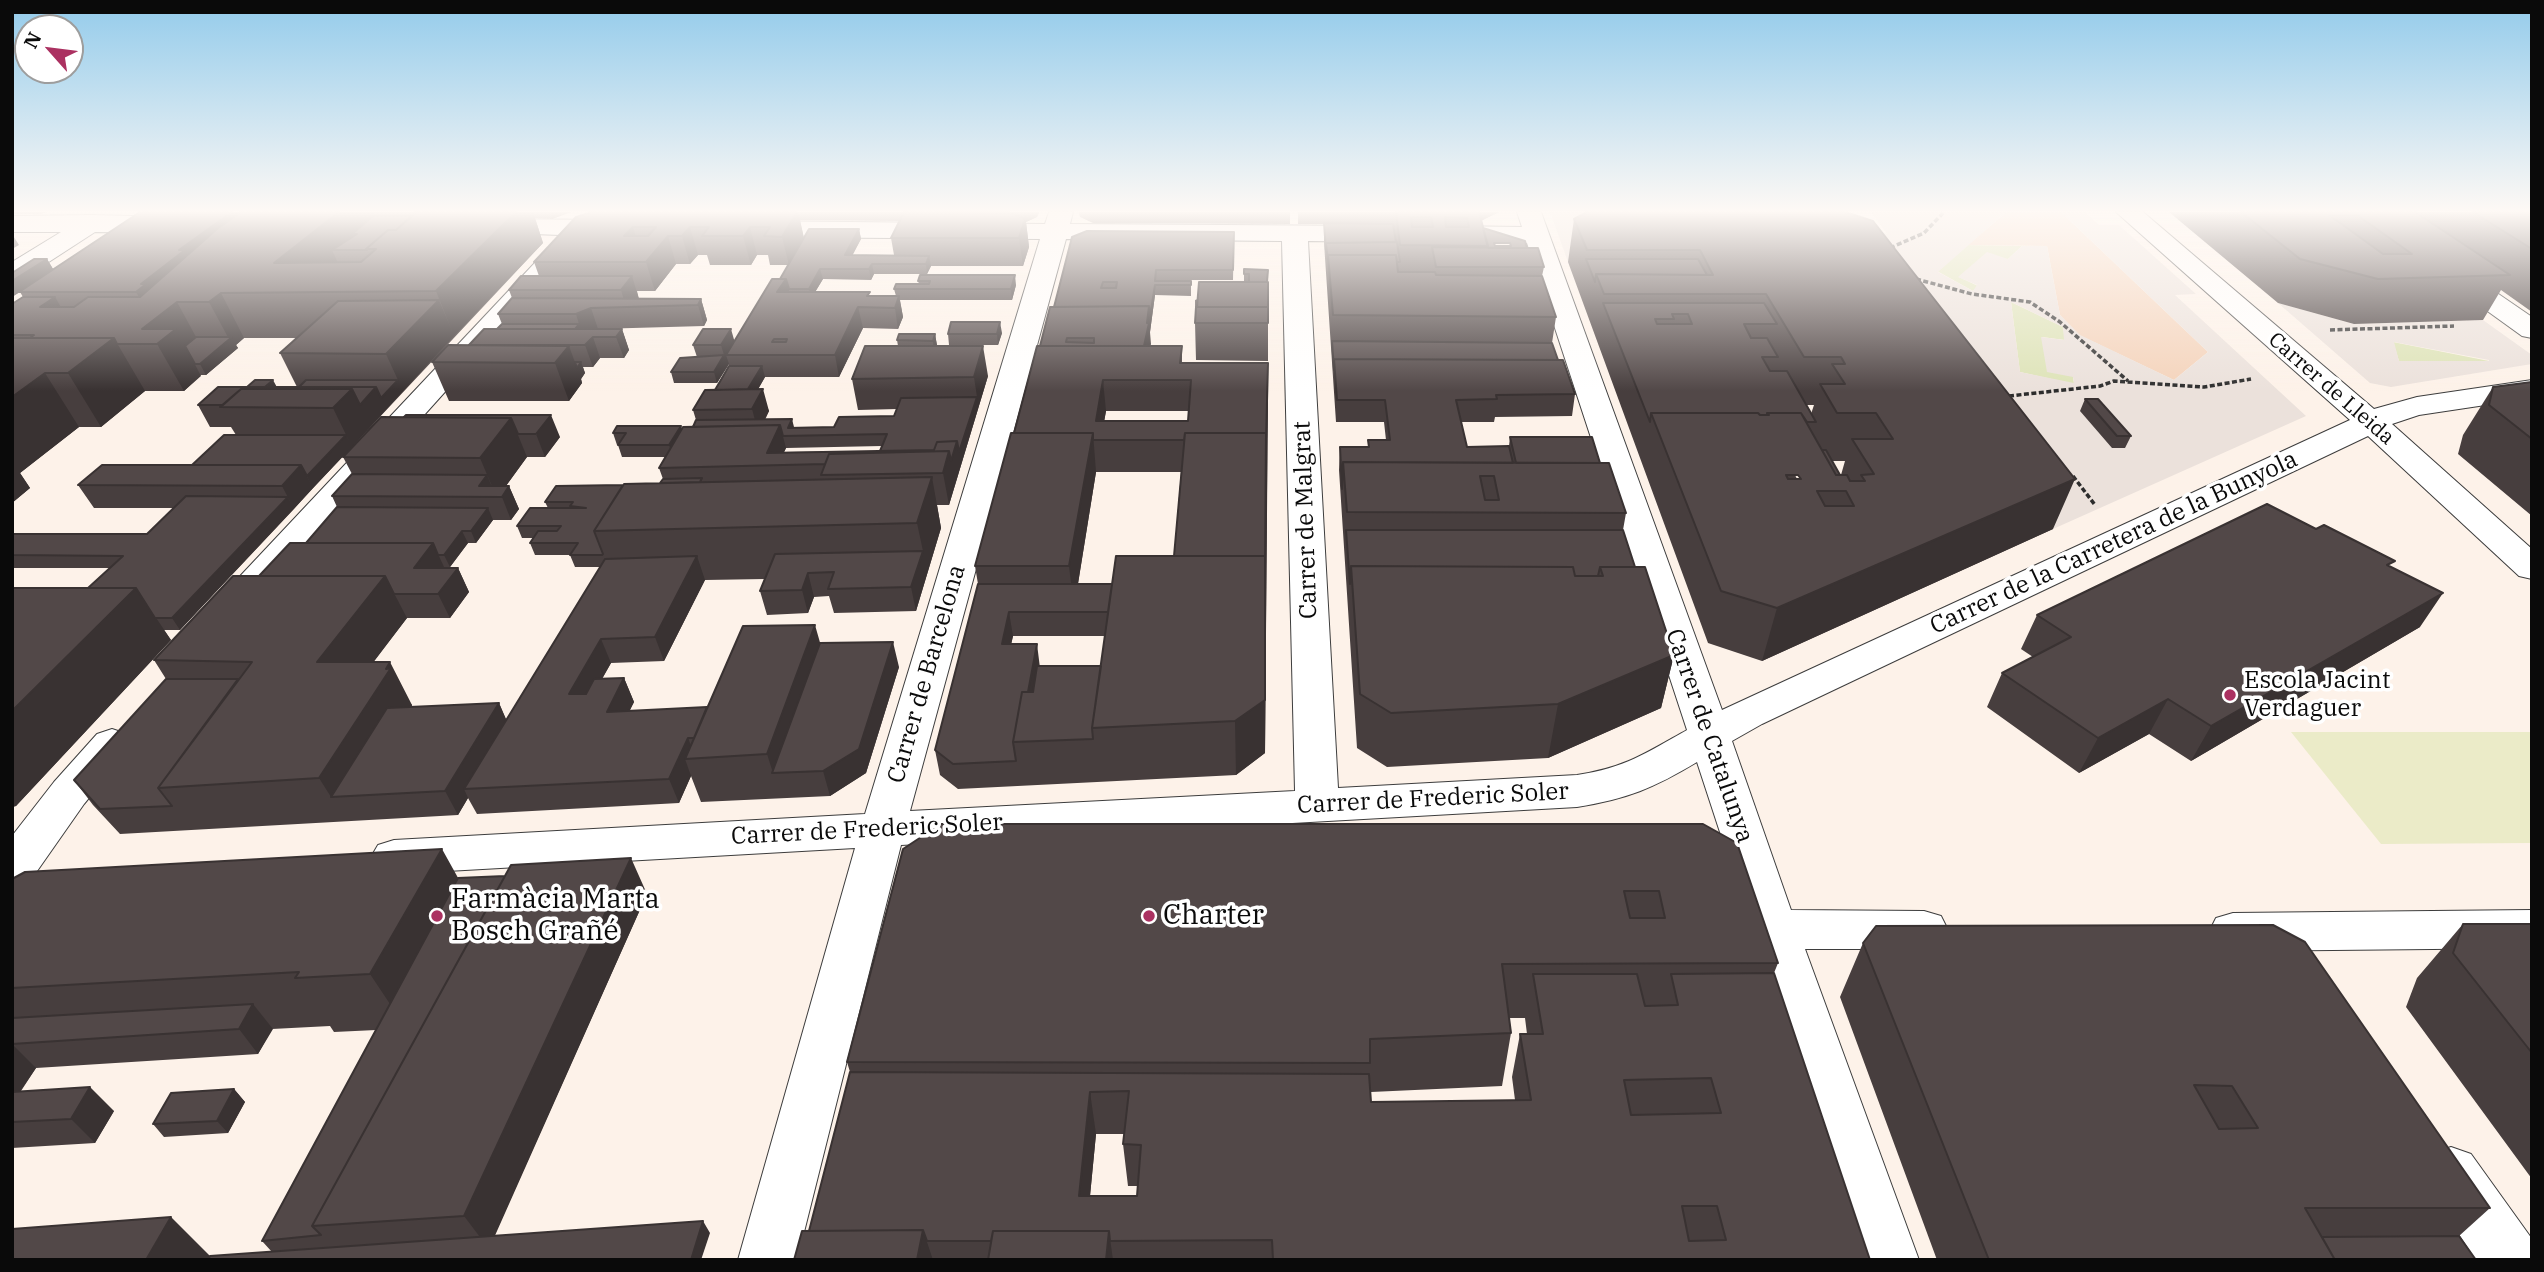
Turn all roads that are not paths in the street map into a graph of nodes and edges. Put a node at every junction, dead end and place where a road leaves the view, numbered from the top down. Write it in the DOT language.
graph roads {
  1 [pos="542,271"];
  2 [pos="1044,271"];
  3 [pos="1297,271"];
  4 [pos="1550,271"];
  5 [pos="2196,271"];
  6 [pos="2448,271"];
  7 [pos="2532,330"];
  8 [pos="2532,389"];
  9 [pos="2371,423"];
  10 [pos="2532,568"];
  11 [pos="201,641"];
  12 [pos="131,722"];
  13 [pos="1710,736"];
  14 [pos="1317,806"];
  15 [pos="883,830"];
  16 [pos="355,859"];
  17 [pos="25,876"];
  18 [pos="1774,929"];
  19 [pos="2532,929"];
  20 [pos="1972,930"];
  21 [pos="2191,931"];
  22 [pos="2286,932"];
  23 [pos="2317,978"];
  24 [pos="2426,1136"];
  25 [pos="766,1260"];
  26 [pos="1890,1260"];
  27 [pos="2511,1260"];
  1 -- 11 [label="street"];
  2 -- 15 [label="street, Carrer de Barcelona"];
  3 -- 14 [label="street, Carrer de Malgrat"];
  4 -- 13 [label="street, Carrer de Catalunya"];
  5 -- 9 [label="street, Carrer de Lleida"];
  6 -- 7 [label="street"];
  8 -- 9 [label="street, Carrer de la Carretera de la Bunyola"];
  9 -- 10 [label="street, Carrer de Lleida"];
  9 -- 13 [label="street, Carrer de la Carretera de la Bunyola"];
  12 -- 17 [label="street"];
  13 -- 14 [label="street, Carrer de Frederic Soler"];
  13 -- 18 [label="street, Carrer de Catalunya"];
  14 -- 15 [label="street, Carrer de Frederic Soler"];
  15 -- 16 [label="street, Carrer de Frederic Soler"];
  15 -- 25 [label="street, Carrer de Barcelona"];
  18 -- 20 [label="street"];
  18 -- 26 [label="street, Carrer de Catalunya"];
  19 -- 22 [label="street"];
  21 -- 22 [label="street"];
  22 -- 23 [label="street"];
  24 -- 27 [label="street"];
}
